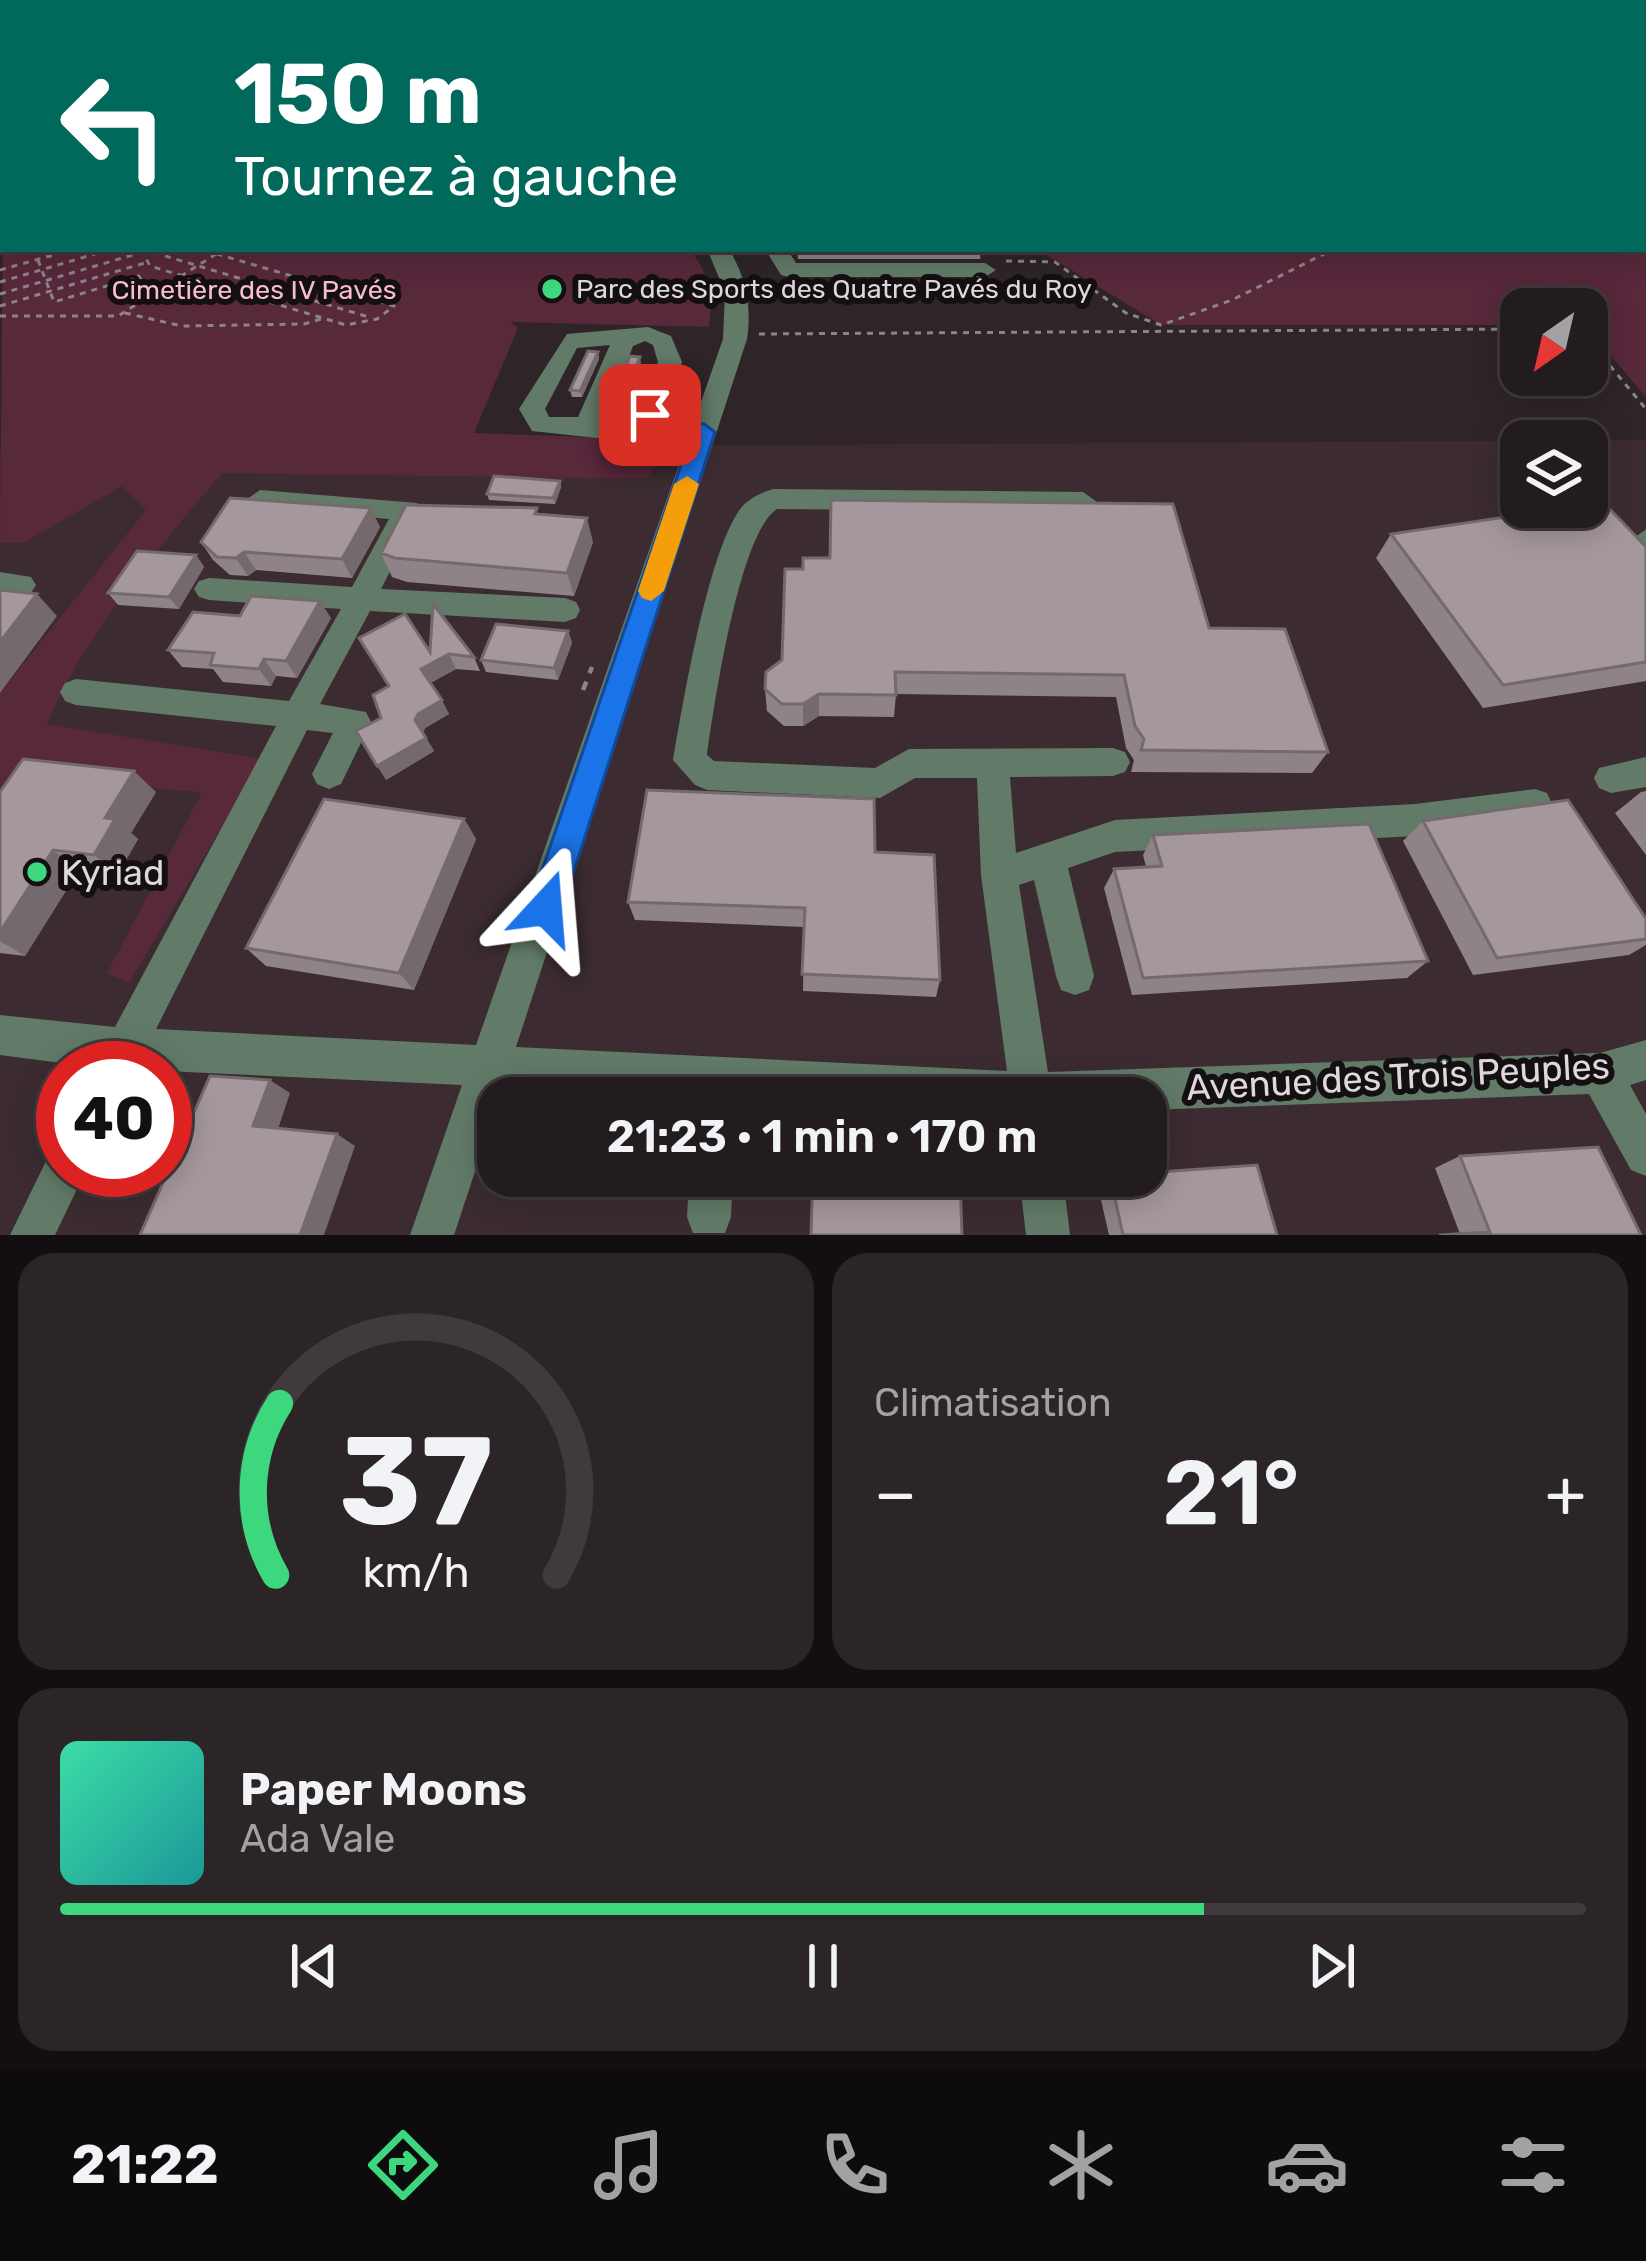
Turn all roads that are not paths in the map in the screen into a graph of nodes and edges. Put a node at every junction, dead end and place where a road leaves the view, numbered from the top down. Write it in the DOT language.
graph roads {
  1 [pos="720,252"];
  2 [pos="778,252"];
  3 [pos="985,270"];
  4 [pos="628,337"];
  5 [pos="591,425"];
  6 [pos="662,429"];
  7 [pos="704,432"];
  8 [pos="260,500"];
  9 [pos="1083,502"];
  10 [pos="209,589"];
  11 [pos="361,598"];
  12 [pos="565,610"];
  13 [pos="76,692"];
  14 [pos="298,715"];
  15 [pos="1112,762"];
  16 [pos="993,767"];
  17 [pos="1646,772"];
  18 [pos="329,774"];
  19 [pos="1611,778"];
  20 [pos="1535,804"];
  21 [pos="1048,860"];
  22 [pos="998,875"];
  23 [pos="1076,976"];
  24 [pos="0,1035"];
  25 [pos="129,1041"];
  26 [pos="36,1042"];
  27 [pos="192,1060"];
  28 [pos="1646,1060"];
  29 [pos="489,1066"];
  30 [pos="1600,1072"];
  31 [pos="602,1077"];
  32 [pos="1028,1077"];
  33 [pos="1167,1090"];
  34 [pos="1646,1155"];
  35 [pos="51,1197"];
  36 [pos="1043,1197"];
  37 [pos="32,1235"];
  38 [pos="431,1235"];
  39 [pos="1048,1235"];
  1 -- 7 [label="street"];
  2 -- 3 [label="street"];
  4 -- 5 [label="street"];
  4 -- 5 [label="street"];
  4 -- 6 [label="street"];
  5 -- 6 [label="street"];
  6 -- 7 [label="street"];
  7 -- 29 [label="street"];
  8 -- 11 [label="street"];
  9 -- 16 [label="street"];
  10 -- 11 [label="street"];
  11 -- 12 [label="street"];
  11 -- 14 [label="street"];
  13 -- 14 [label="street"];
  14 -- 18 [label="street"];
  14 -- 25 [label="street"];
  15 -- 16 [label="street"];
  16 -- 22 [label="street"];
  17 -- 19 [label="street"];
  20 -- 21 [label="street"];
  21 -- 22 [label="street"];
  21 -- 23 [label="street"];
  22 -- 32 [label="street"];
  24 -- 26 [label="street, Avenue des Trois Peuples"];
  27 -- 29 [label="street, Avenue des Trois Peuples"];
  28 -- 30 [label="street, Avenue des Trois Peuples"];
  29 -- 31 [label="street, Avenue des Trois Peuples"];
  29 -- 38 [label="street"];
  30 -- 33 [label="street, Avenue des Trois Peuples"];
  30 -- 34 [label="street"];
  35 -- 37 [label="street"];
  36 -- 39 [label="street"];
}
